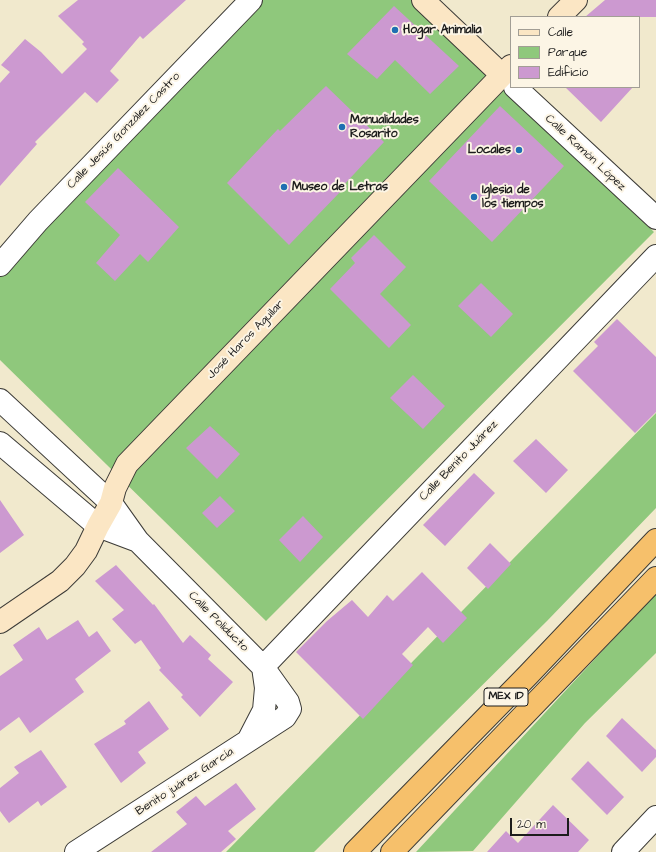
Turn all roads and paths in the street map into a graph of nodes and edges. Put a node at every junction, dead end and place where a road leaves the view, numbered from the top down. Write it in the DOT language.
graph roads {
  1 [pos="251,0"];
  2 [pos="423,0"];
  3 [pos="576,0"];
  4 [pos="561,16"];
  5 [pos="510,78"];
  6 [pos="520,88"];
  7 [pos="656,218"];
  8 [pos="656,256"];
  9 [pos="0,265"];
  10 [pos="0,400"];
  11 [pos="0,442"];
  12 [pos="111,503"];
  13 [pos="98,526"];
  14 [pos="656,540"];
  15 [pos="138,541"];
  16 [pos="656,578"];
  17 [pos="0,622"];
  18 [pos="263,667"];
  19 [pos="290,709"];
  20 [pos="248,741"];
  21 [pos="656,817"];
  22 [pos="76,852"];
  23 [pos="355,852"];
  24 [pos="392,852"];
  25 [pos="623,852"];
  1 -- 9 [label="street, Calle Jesús González Castro"];
  2 -- 5 [label="street, Calle Ramón López"];
  3 -- 4 [label="street"];
  5 -- 12 [label="street, José Haros Aguilar"];
  6 -- 7 [label="street, Calle Ramón López"];
  8 -- 18 [label="street, Calle Benito Juárez"];
  10 -- 12 [label="street, Calle Poliducto"];
  11 -- 13 [label="street, Calle Poliducto"];
  12 -- 13 [label="street, José Haros Aguilar"];
  12 -- 15 [label="street, Calle Poliducto"];
  13 -- 15 [label="street, Calle Poliducto"];
  13 -- 17 [label="street, José Haros Aguilar"];
  14 -- 23 [label="highway, MEX 1D"];
  15 -- 18 [label="street, Calle Poliducto"];
  16 -- 24 [label="highway, MEX 1D"];
  18 -- 19 [label="street, Calle Poliducto"];
  18 -- 20 [label="street"];
  19 -- 20 [label="street, Benito juárez García"];
  20 -- 22 [label="street, Benito juárez García"];
  21 -- 25 [label="street"];
}
